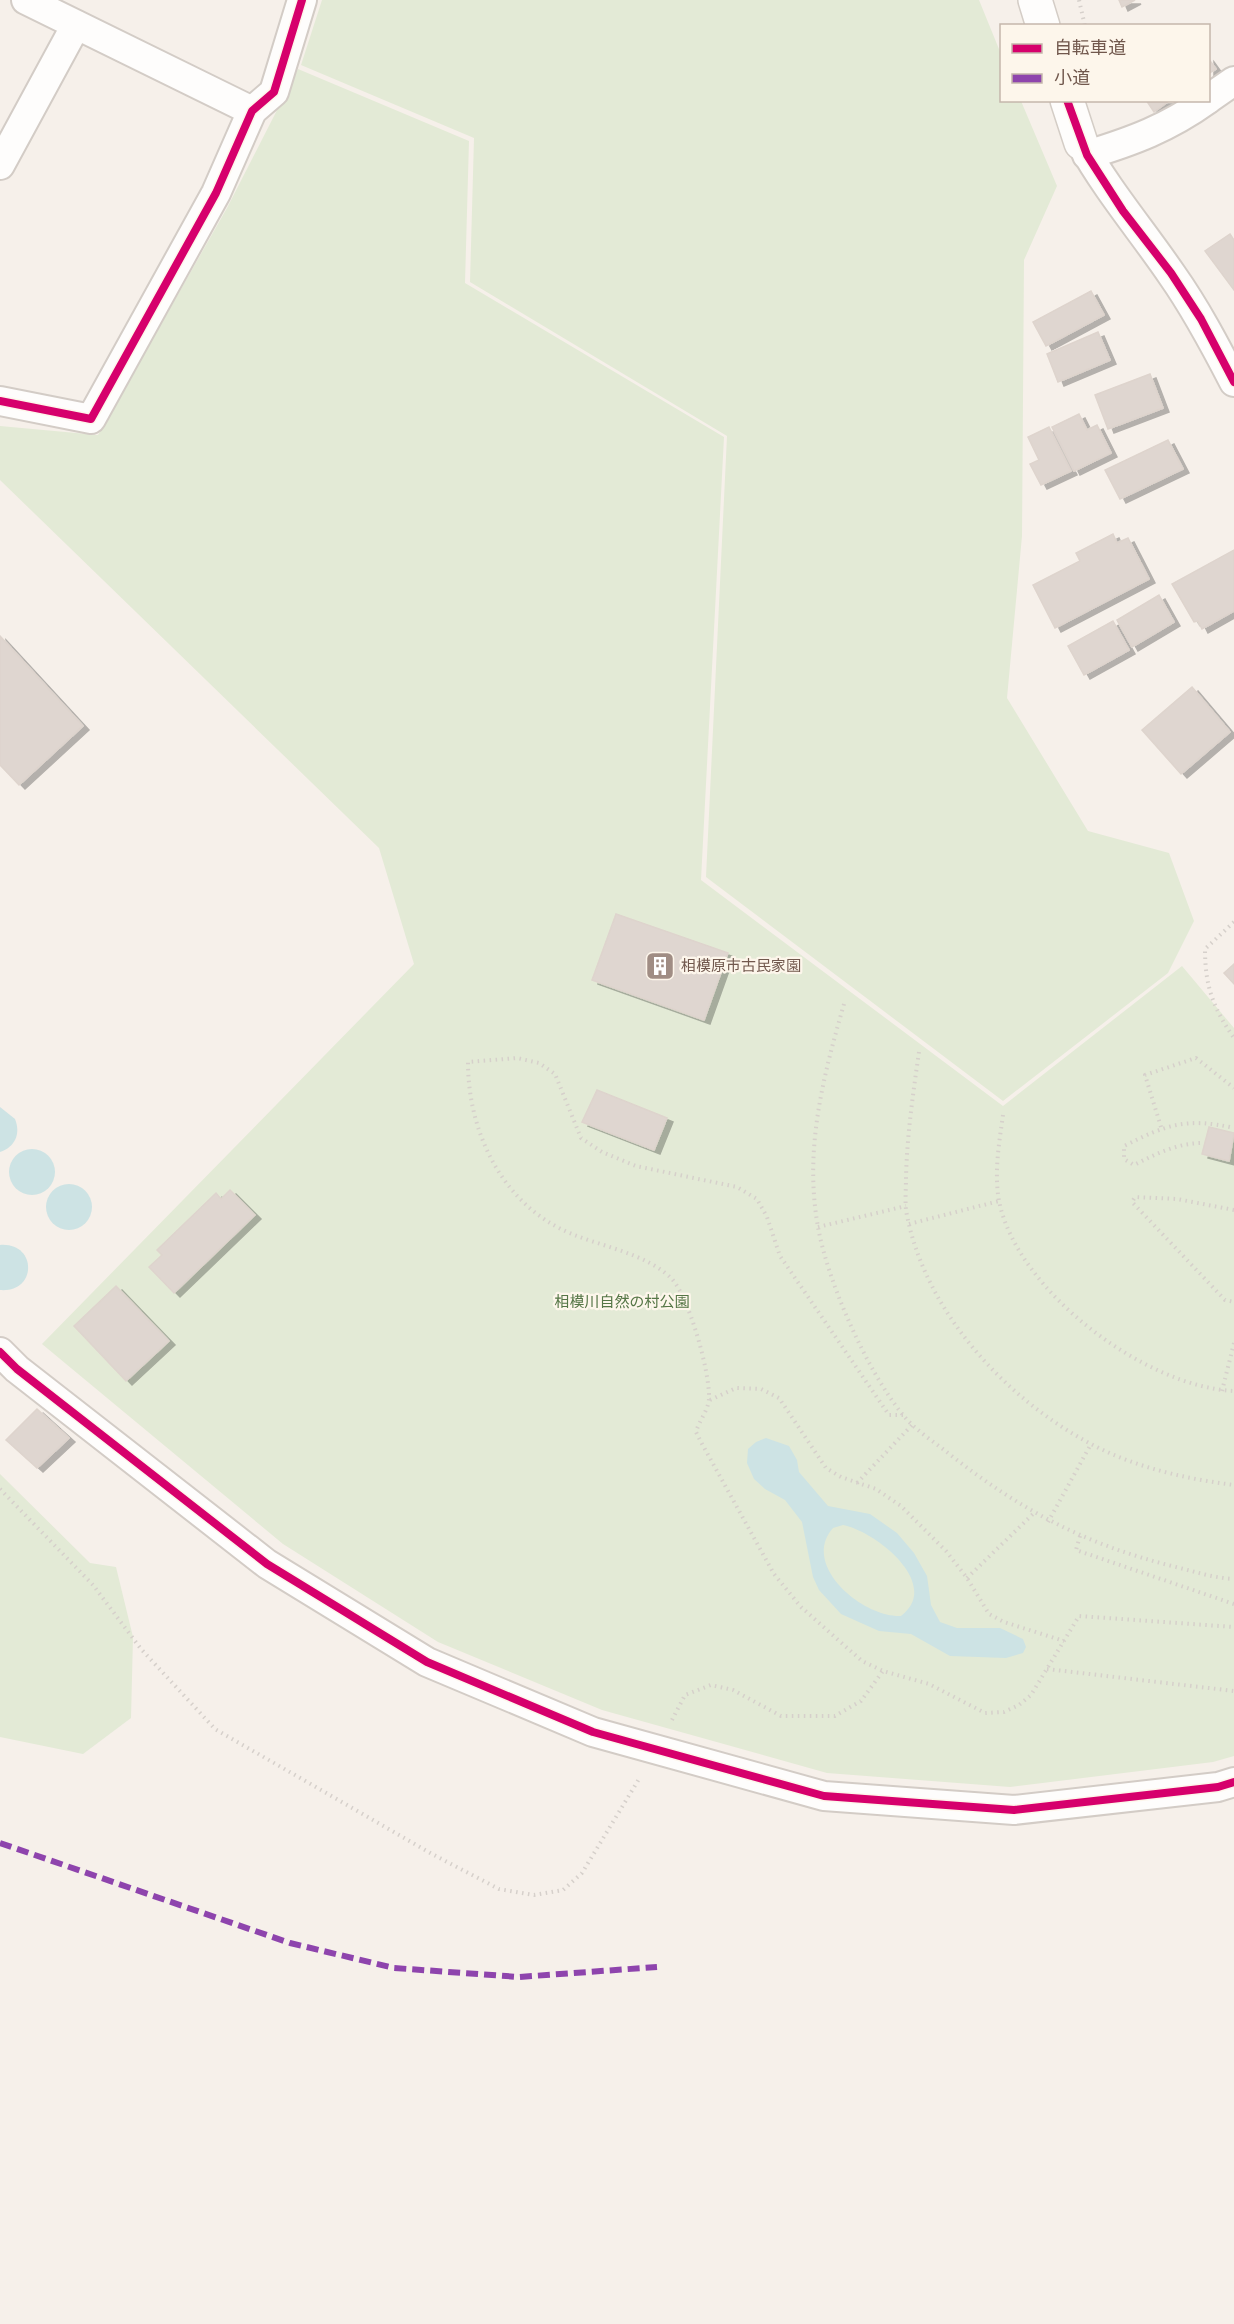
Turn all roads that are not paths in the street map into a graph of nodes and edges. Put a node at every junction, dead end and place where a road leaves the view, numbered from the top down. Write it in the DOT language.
graph roads {
  1 [pos="26,0"];
  2 [pos="302,0"];
  3 [pos="1035,0"];
  4 [pos="1042,24"];
  5 [pos="76,25"];
  6 [pos="1234,81"];
  7 [pos="1210,99"];
  8 [pos="1068,102"];
  9 [pos="1205,102"];
  10 [pos="252,111"];
  11 [pos="1084,149"];
  12 [pos="0,165"];
  13 [pos="1234,382"];
  14 [pos="0,401"];
  15 [pos="0,1352"];
  16 [pos="1234,1782"];
  1 -- 5 [label="street"];
  2 -- 10 [label="street"];
  3 -- 4 [label="street"];
  5 -- 10 [label="street"];
  5 -- 12 [label="street"];
  6 -- 7 [label="street"];
  8 -- 11 [label="street"];
  9 -- 11 [label="street"];
  10 -- 14 [label="street"];
  11 -- 13 [label="street"];
  15 -- 16 [label="street"];
}
